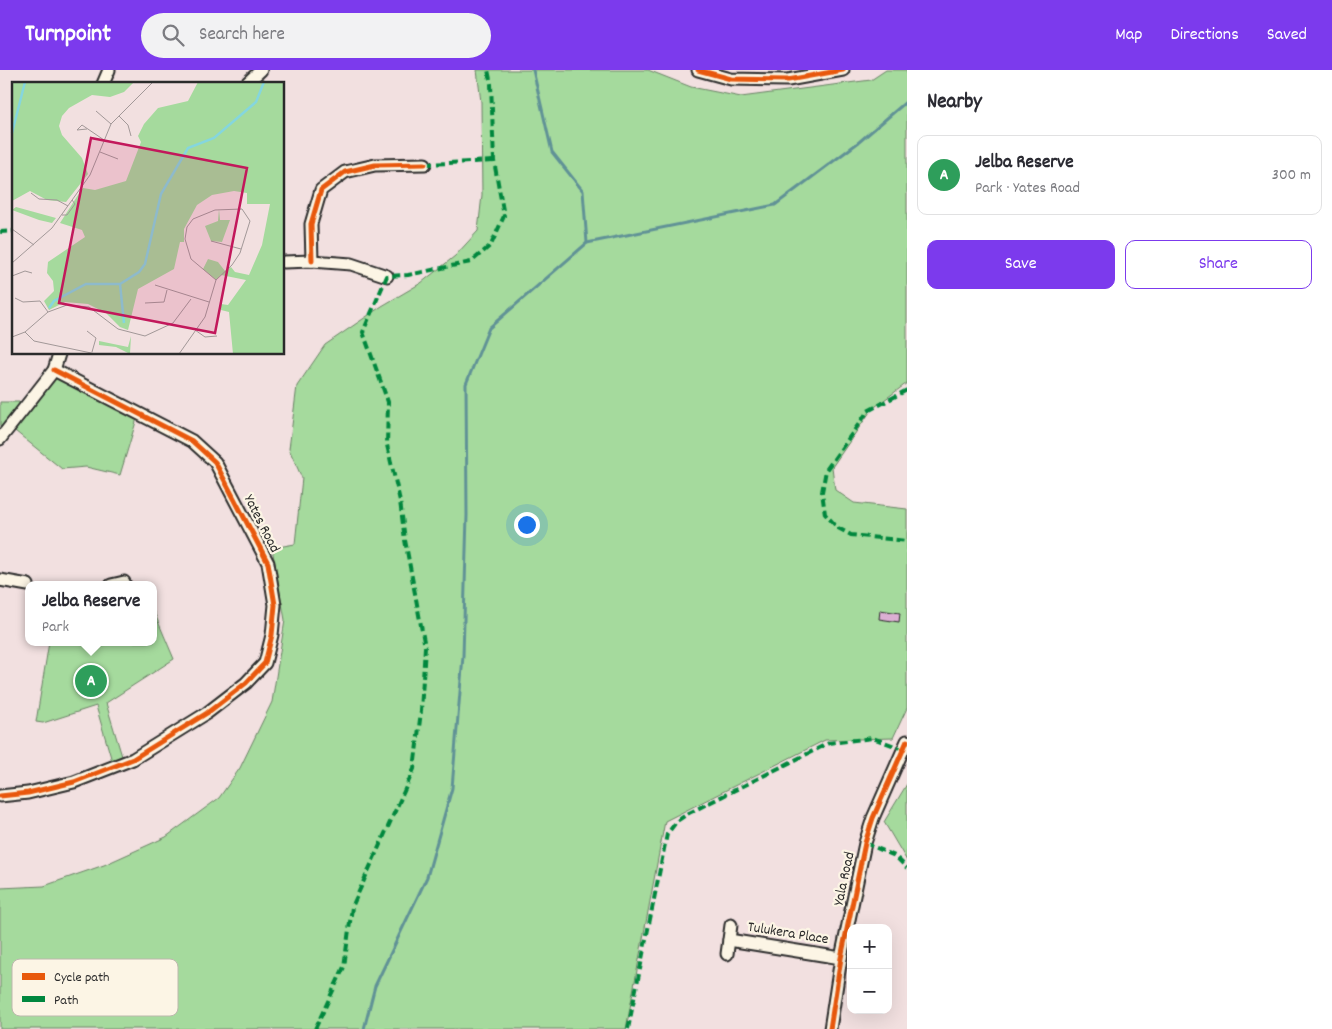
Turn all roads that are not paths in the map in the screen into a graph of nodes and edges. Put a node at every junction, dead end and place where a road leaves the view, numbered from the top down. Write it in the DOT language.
graph roads {
  1 [pos="109,70"];
  2 [pos="261,70"];
  3 [pos="698,70"];
  4 [pos="843,70"];
  5 [pos="104,82"];
  6 [pos="248,82"];
  7 [pos="426,164"];
  8 [pos="312,260"];
  9 [pos="285,262"];
  10 [pos="387,276"];
  11 [pos="59,355"];
  12 [pos="54,370"];
  13 [pos="0,439"];
  14 [pos="0,580"];
  15 [pos="25,584"];
  16 [pos="907,741"];
  17 [pos="0,796"];
  18 [pos="731,925"];
  19 [pos="729,940"];
  20 [pos="727,954"];
  21 [pos="841,958"];
  22 [pos="830,1029"];
  1 -- 5 [label="street"];
  2 -- 6 [label="street"];
  3 -- 4 [label="street"];
  7 -- 8 [label="street"];
  8 -- 9 [label="street"];
  8 -- 10 [label="street"];
  11 -- 12 [label="street"];
  12 -- 13 [label="street"];
  12 -- 17 [label="street, Yates Road"];
  14 -- 15 [label="street"];
  16 -- 21 [label="street, Yala Road"];
  18 -- 19 [label="street"];
  19 -- 20 [label="street"];
  19 -- 21 [label="street, Tulukera Place"];
  21 -- 22 [label="street, Yala Road"];
}
